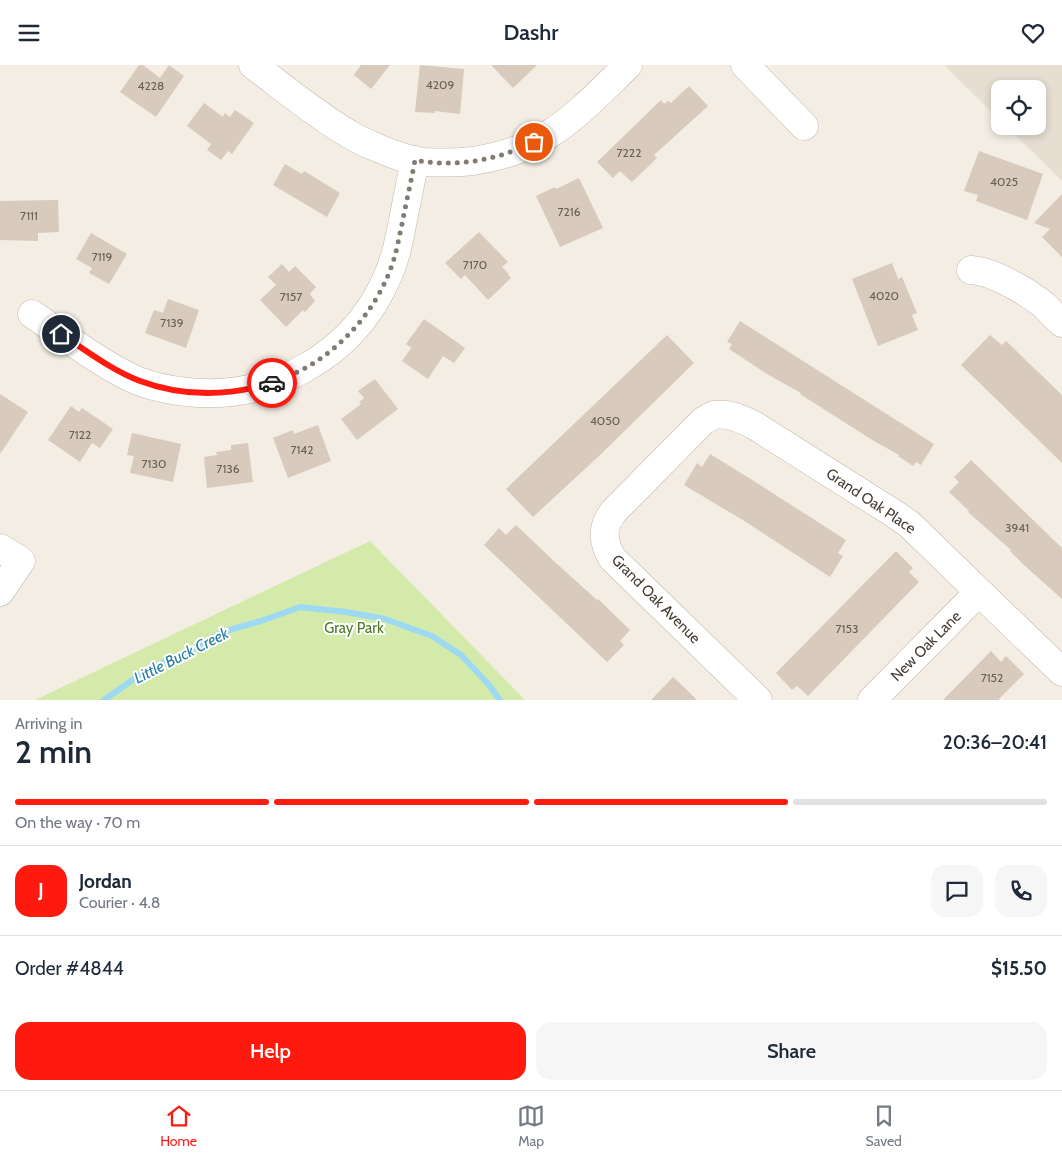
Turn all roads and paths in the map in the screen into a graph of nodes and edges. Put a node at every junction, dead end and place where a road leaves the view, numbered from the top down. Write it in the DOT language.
graph roads {
  1 [pos="253,65"];
  2 [pos="628,65"];
  3 [pos="745,65"];
  4 [pos="804,126"];
  5 [pos="415,160"];
  6 [pos="971,270"];
  7 [pos="32,314"];
  8 [pos="1062,323"];
  9 [pos="728,415"];
  10 [pos="0,548"];
  11 [pos="0,592"];
  12 [pos="979,592"];
  13 [pos="1062,672"];
  14 [pos="758,700"];
  15 [pos="872,700"];
  1 -- 5 [label="street"];
  2 -- 5 [label="street"];
  3 -- 4 [label="street"];
  5 -- 7 [label="street"];
  6 -- 8 [label="street"];
  9 -- 12 [label="street, Grand Oak Place"];
  9 -- 14 [label="street, Grand Oak Avenue"];
  10 -- 11 [label="street"];
  12 -- 13 [label="street, Grand Oak Place"];
  12 -- 15 [label="street, New Oak Lane"];
}
